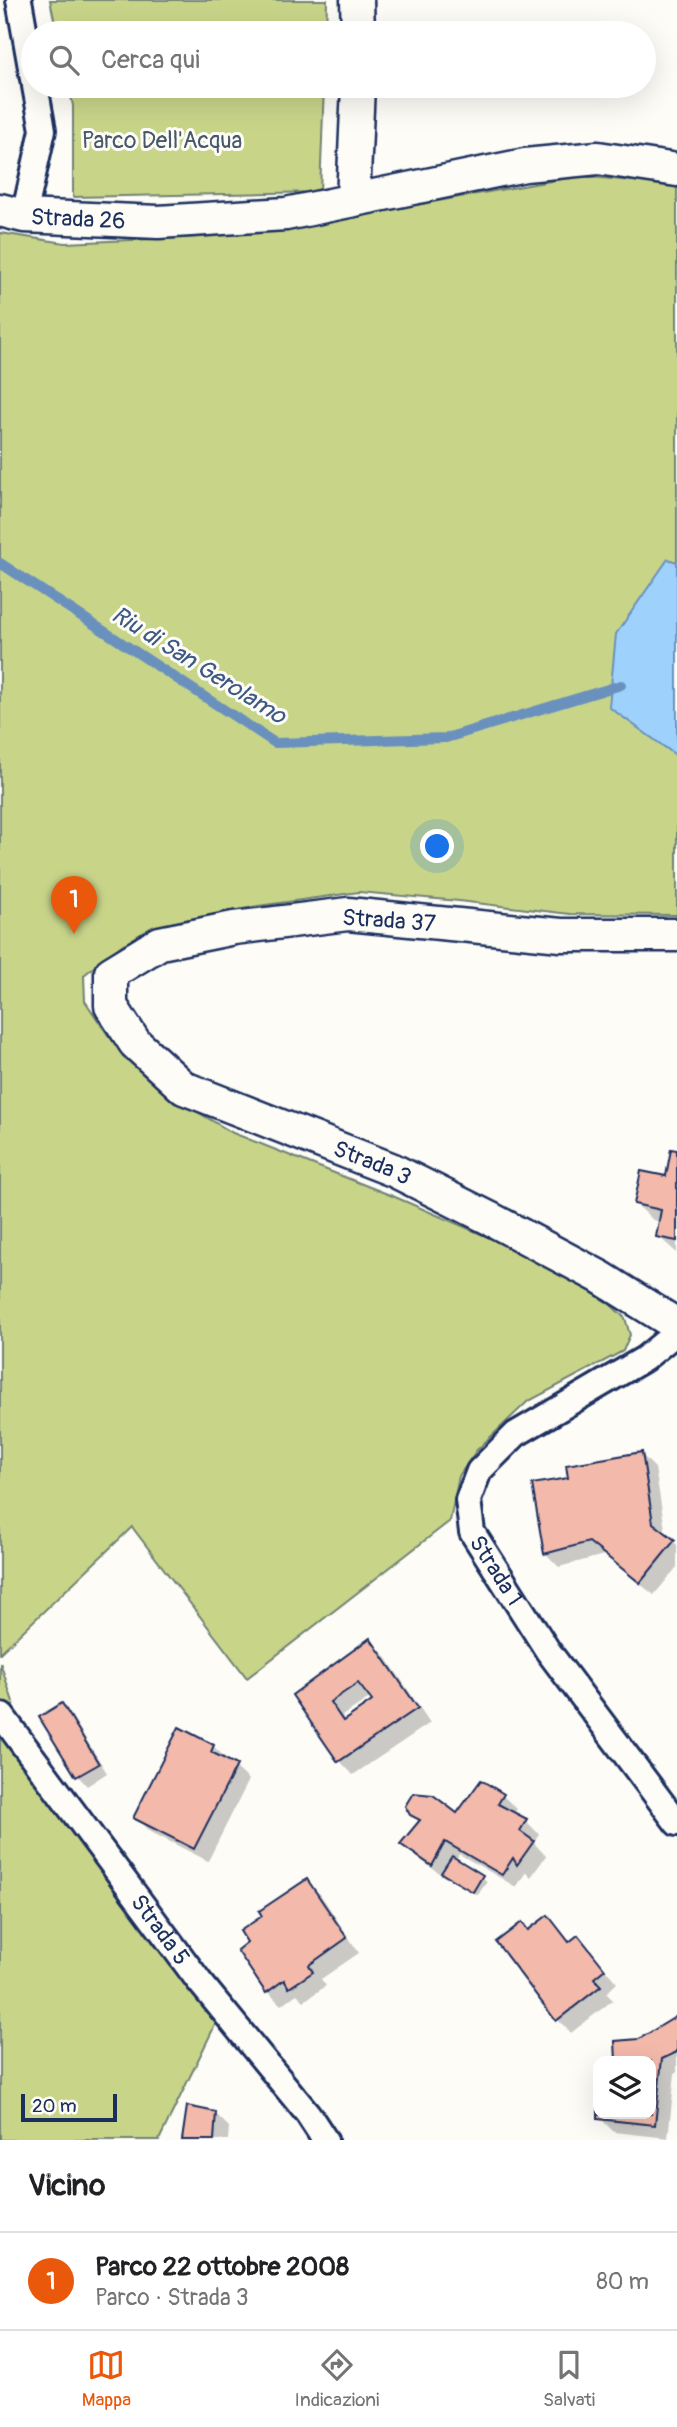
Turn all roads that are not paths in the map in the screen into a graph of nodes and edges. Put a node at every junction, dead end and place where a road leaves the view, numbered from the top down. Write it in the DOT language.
graph roads {
  1 [pos="19,0"];
  2 [pos="357,0"];
  3 [pos="23,21"];
  4 [pos="358,21"];
  5 [pos="36,98"];
  6 [pos="357,98"];
  7 [pos="677,170"];
  8 [pos="352,200"];
  9 [pos="12,213"];
  10 [pos="677,935"];
  11 [pos="111,973"];
  12 [pos="677,1325"];
  13 [pos="677,1332"];
  14 [pos="2,1716"];
  15 [pos="677,1823"];
  16 [pos="325,2140"];
  1 -- 3 [label="street"];
  2 -- 4 [label="street"];
  5 -- 9 [label="street"];
  6 -- 8 [label="street"];
  7 -- 8 [label="street, Strada 26"];
  8 -- 9 [label="street, Strada 26"];
  10 -- 11 [label="street, Strada 37"];
  11 -- 12 [label="street, Strada 3"];
  13 -- 15 [label="street, Strada 1"];
  14 -- 16 [label="street, Strada 5"];
}
